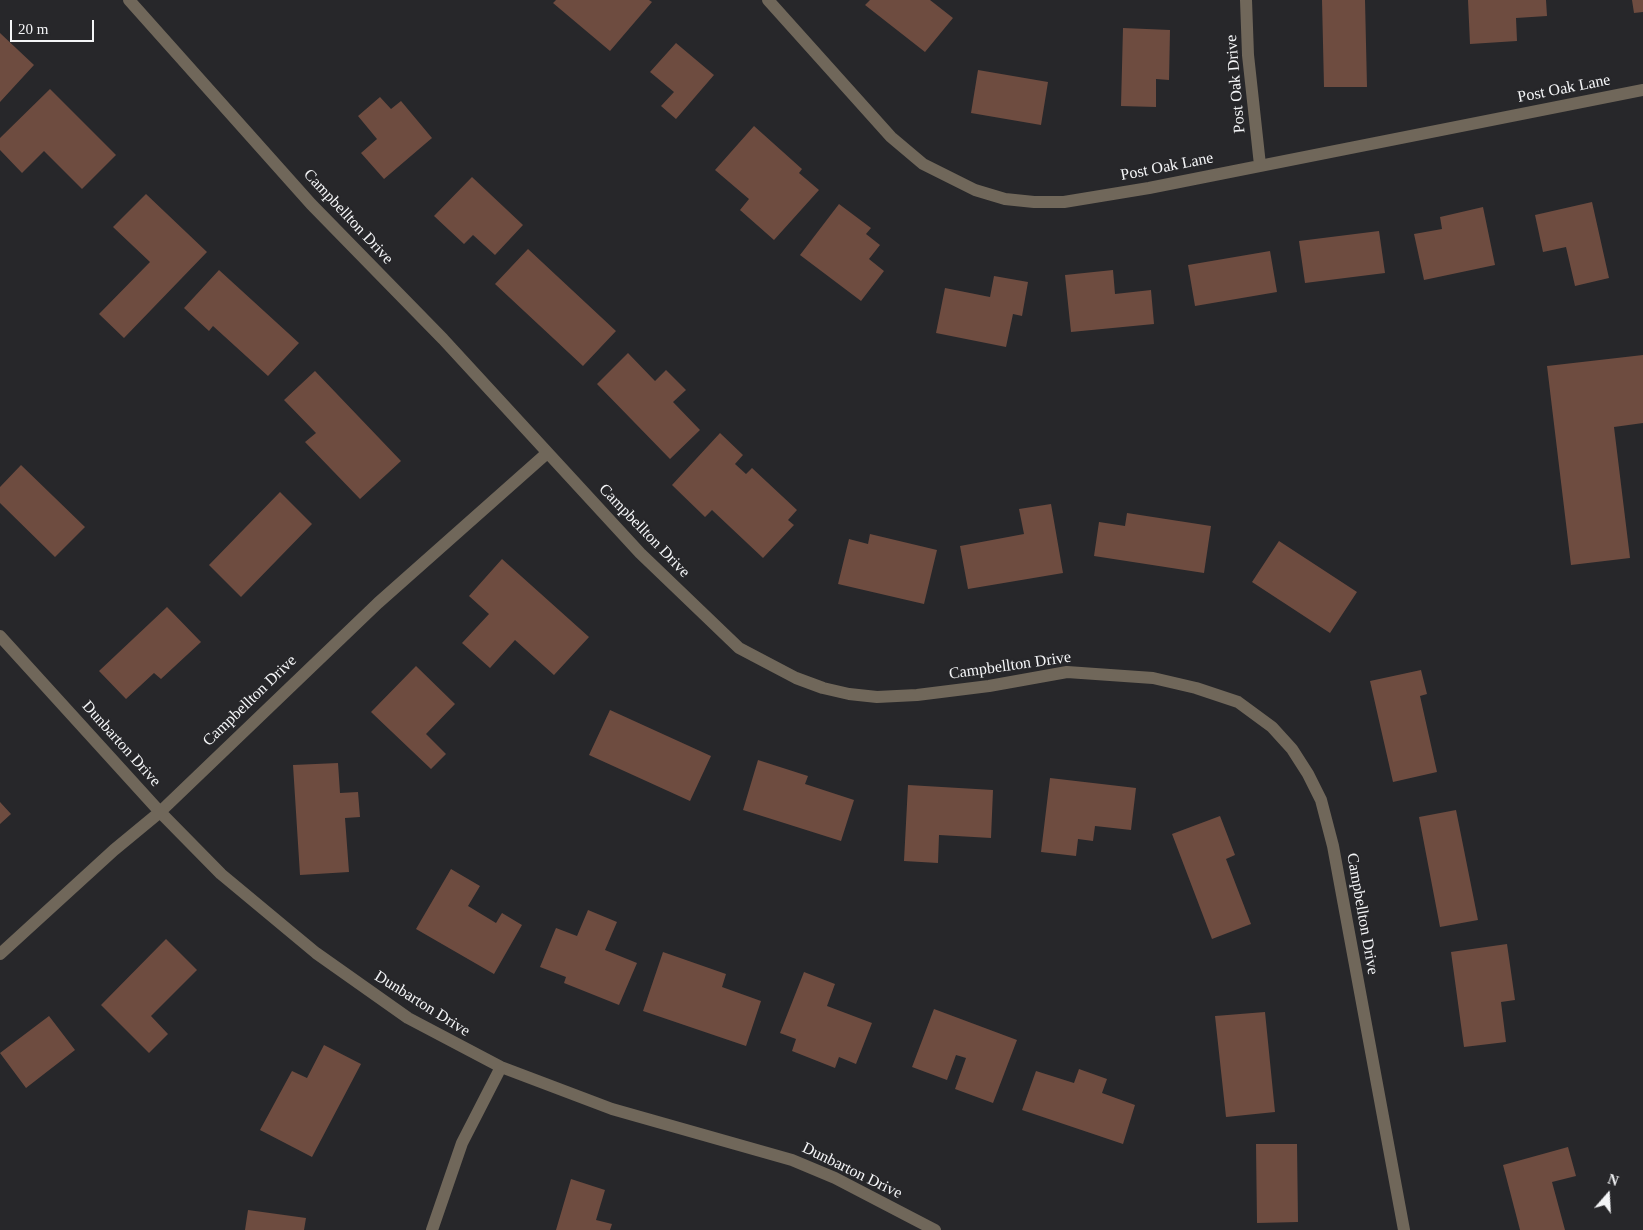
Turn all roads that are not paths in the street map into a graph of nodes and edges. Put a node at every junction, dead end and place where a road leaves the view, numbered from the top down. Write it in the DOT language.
graph roads {
  1 [pos="129,0"];
  2 [pos="768,0"];
  3 [pos="1246,0"];
  4 [pos="1643,90"];
  5 [pos="1260,165"];
  6 [pos="546,454"];
  7 [pos="0,636"];
  8 [pos="160,812"];
  9 [pos="0,954"];
  10 [pos="501,1067"];
  11 [pos="432,1230"];
  12 [pos="935,1230"];
  13 [pos="1404,1230"];
  1 -- 6 [label="street, Campbellton Drive"];
  2 -- 5 [label="street, Post Oak Lane"];
  3 -- 5 [label="street, Post Oak Drive"];
  4 -- 5 [label="street, Post Oak Lane"];
  6 -- 8 [label="street, Campbellton Drive"];
  6 -- 13 [label="street, Campbellton Drive"];
  7 -- 8 [label="street, Dunbarton Drive"];
  8 -- 9 [label="street, Campbellton Drive"];
  8 -- 10 [label="street, Dunbarton Drive"];
  10 -- 11 [label="street"];
  10 -- 12 [label="street, Dunbarton Drive"];
}
